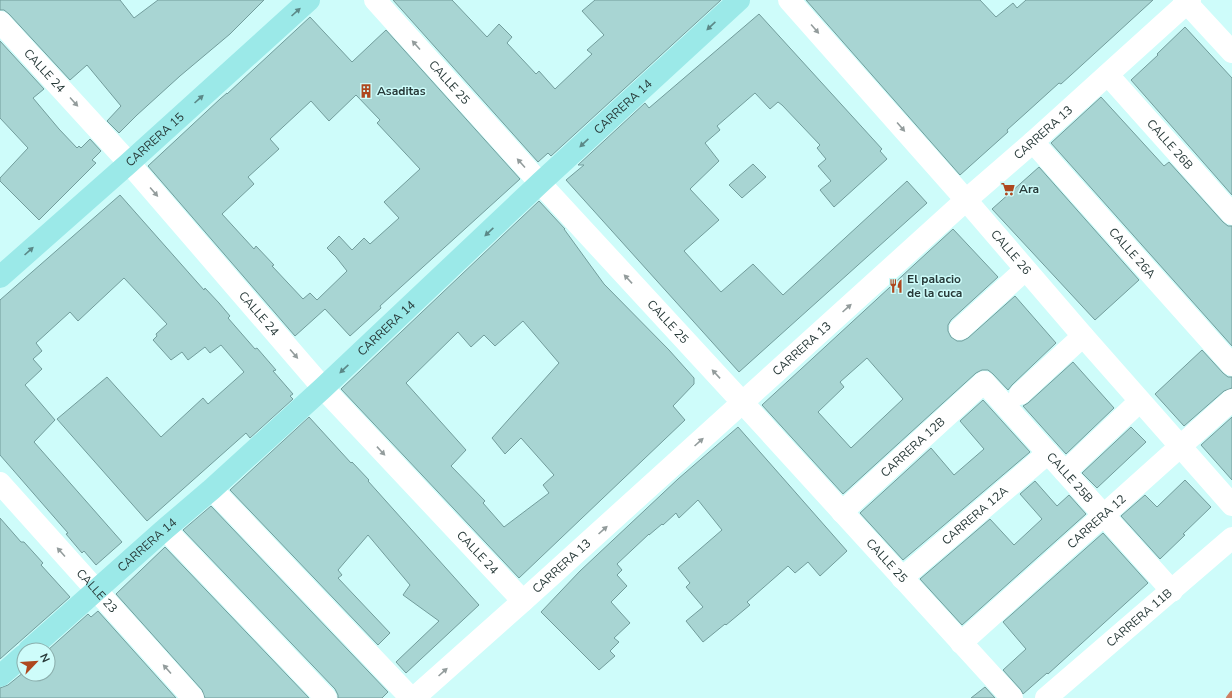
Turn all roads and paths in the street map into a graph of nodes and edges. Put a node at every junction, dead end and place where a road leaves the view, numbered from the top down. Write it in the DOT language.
graph roads {
  1 [pos="309,0"];
  2 [pos="375,0"];
  3 [pos="739,0"];
  4 [pos="789,0"];
  5 [pos="1187,1"];
  6 [pos="0,22"];
  7 [pos="1232,52"];
  8 [pos="1108,74"];
  9 [pos="1033,142"];
  10 [pos="129,162"];
  11 [pos="540,184"];
  12 [pos="966,200"];
  13 [pos="1232,214"];
  14 [pos="1025,270"];
  15 [pos="0,277"];
  16 [pos="960,329"];
  17 [pos="1083,336"];
  18 [pos="1232,365"];
  19 [pos="984,382"];
  20 [pos="323,388"];
  21 [pos="1020,394"];
  22 [pos="1232,400"];
  23 [pos="1140,401"];
  24 [pos="743,403"];
  25 [pos="1181,446"];
  26 [pos="1048,453"];
  27 [pos="1065,472"];
  28 [pos="0,483"];
  29 [pos="212,489"];
  30 [pos="1232,505"];
  31 [pos="842,512"];
  32 [pos="1104,515"];
  33 [pos="164,529"];
  34 [pos="1232,538"];
  35 [pos="902,578"];
  36 [pos="96,591"];
  37 [pos="1172,591"];
  38 [pos="523,602"];
  39 [pos="38,642"];
  40 [pos="961,643"];
  41 [pos="16,661"];
  42 [pos="0,676"];
  43 [pos="193,698"];
  44 [pos="326,698"];
  45 [pos="412,698"];
  46 [pos="1012,698"];
  47 [pos="1046,698"];
  10 -- 1 [label="main road, CARRERA 15, one-way"];
  11 -- 2 [label="street, CALLE 25, one-way"];
  3 -- 11 [label="main road, CARRERA 14, one-way"];
  4 -- 12 [label="street, CALLE 26, one-way"];
  5 -- 7 [label="street"];
  5 -- 8 [label="street, CARRERA 13"];
  6 -- 10 [label="street, CALLE 24, one-way"];
  8 -- 9 [label="street, CARRERA 13"];
  8 -- 13 [label="street, CALLE 26B"];
  9 -- 12 [label="street, CARRERA 13"];
  9 -- 18 [label="street, CALLE 26A"];
  15 -- 10 [label="main road, CARRERA 15, one-way"];
  10 -- 20 [label="street, CALLE 24, one-way"];
  11 -- 20 [label="main road, CARRERA 14, one-way"];
  24 -- 11 [label="street, CALLE 25, one-way"];
  12 -- 14 [label="street, CALLE 26"];
  24 -- 12 [label="street, CARRERA 13, one-way"];
  14 -- 16 [label="street"];
  14 -- 17 [label="street, CALLE 26"];
  17 -- 21 [label="street"];
  17 -- 23 [label="street, CALLE 26"];
  19 -- 26 [label="street, CALLE 25B"];
  19 -- 31 [label="street, CARRERA 12B"];
  20 -- 29 [label="main road, CARRERA 14"];
  20 -- 38 [label="street, CALLE 24, one-way"];
  22 -- 25 [label="street, CARRERA 12"];
  23 -- 25 [label="street, CALLE 26"];
  23 -- 27 [label="street"];
  24 -- 31 [label="street, CALLE 25"];
  38 -- 24 [label="street, CARRERA 13, one-way"];
  25 -- 30 [label="street, CALLE 26"];
  25 -- 32 [label="street, CARRERA 12"];
  26 -- 27 [label="street, CALLE 25B"];
  26 -- 35 [label="street, CARRERA 12A"];
  27 -- 32 [label="street, CALLE 25B"];
  36 -- 28 [label="street, CALLE 23, one-way"];
  29 -- 33 [label="main road, CARRERA 14"];
  29 -- 45 [label="street"];
  31 -- 35 [label="street, CALLE 25"];
  32 -- 37 [label="street, CALLE 25B"];
  32 -- 40 [label="street, CARRERA 12"];
  33 -- 36 [label="main road, CARRERA 14"];
  33 -- 44 [label="street"];
  34 -- 37 [label="street, CARRERA 11B"];
  35 -- 40 [label="street, CALLE 25"];
  36 -- 39 [label="main road, CARRERA 14"];
  43 -- 36 [label="street, CALLE 23, one-way"];
  37 -- 47 [label="street, CARRERA 11B"];
  45 -- 38 [label="street, CARRERA 13, one-way"];
  40 -- 46 [label="street"];
  41 -- 42 [label="main road"];
}
